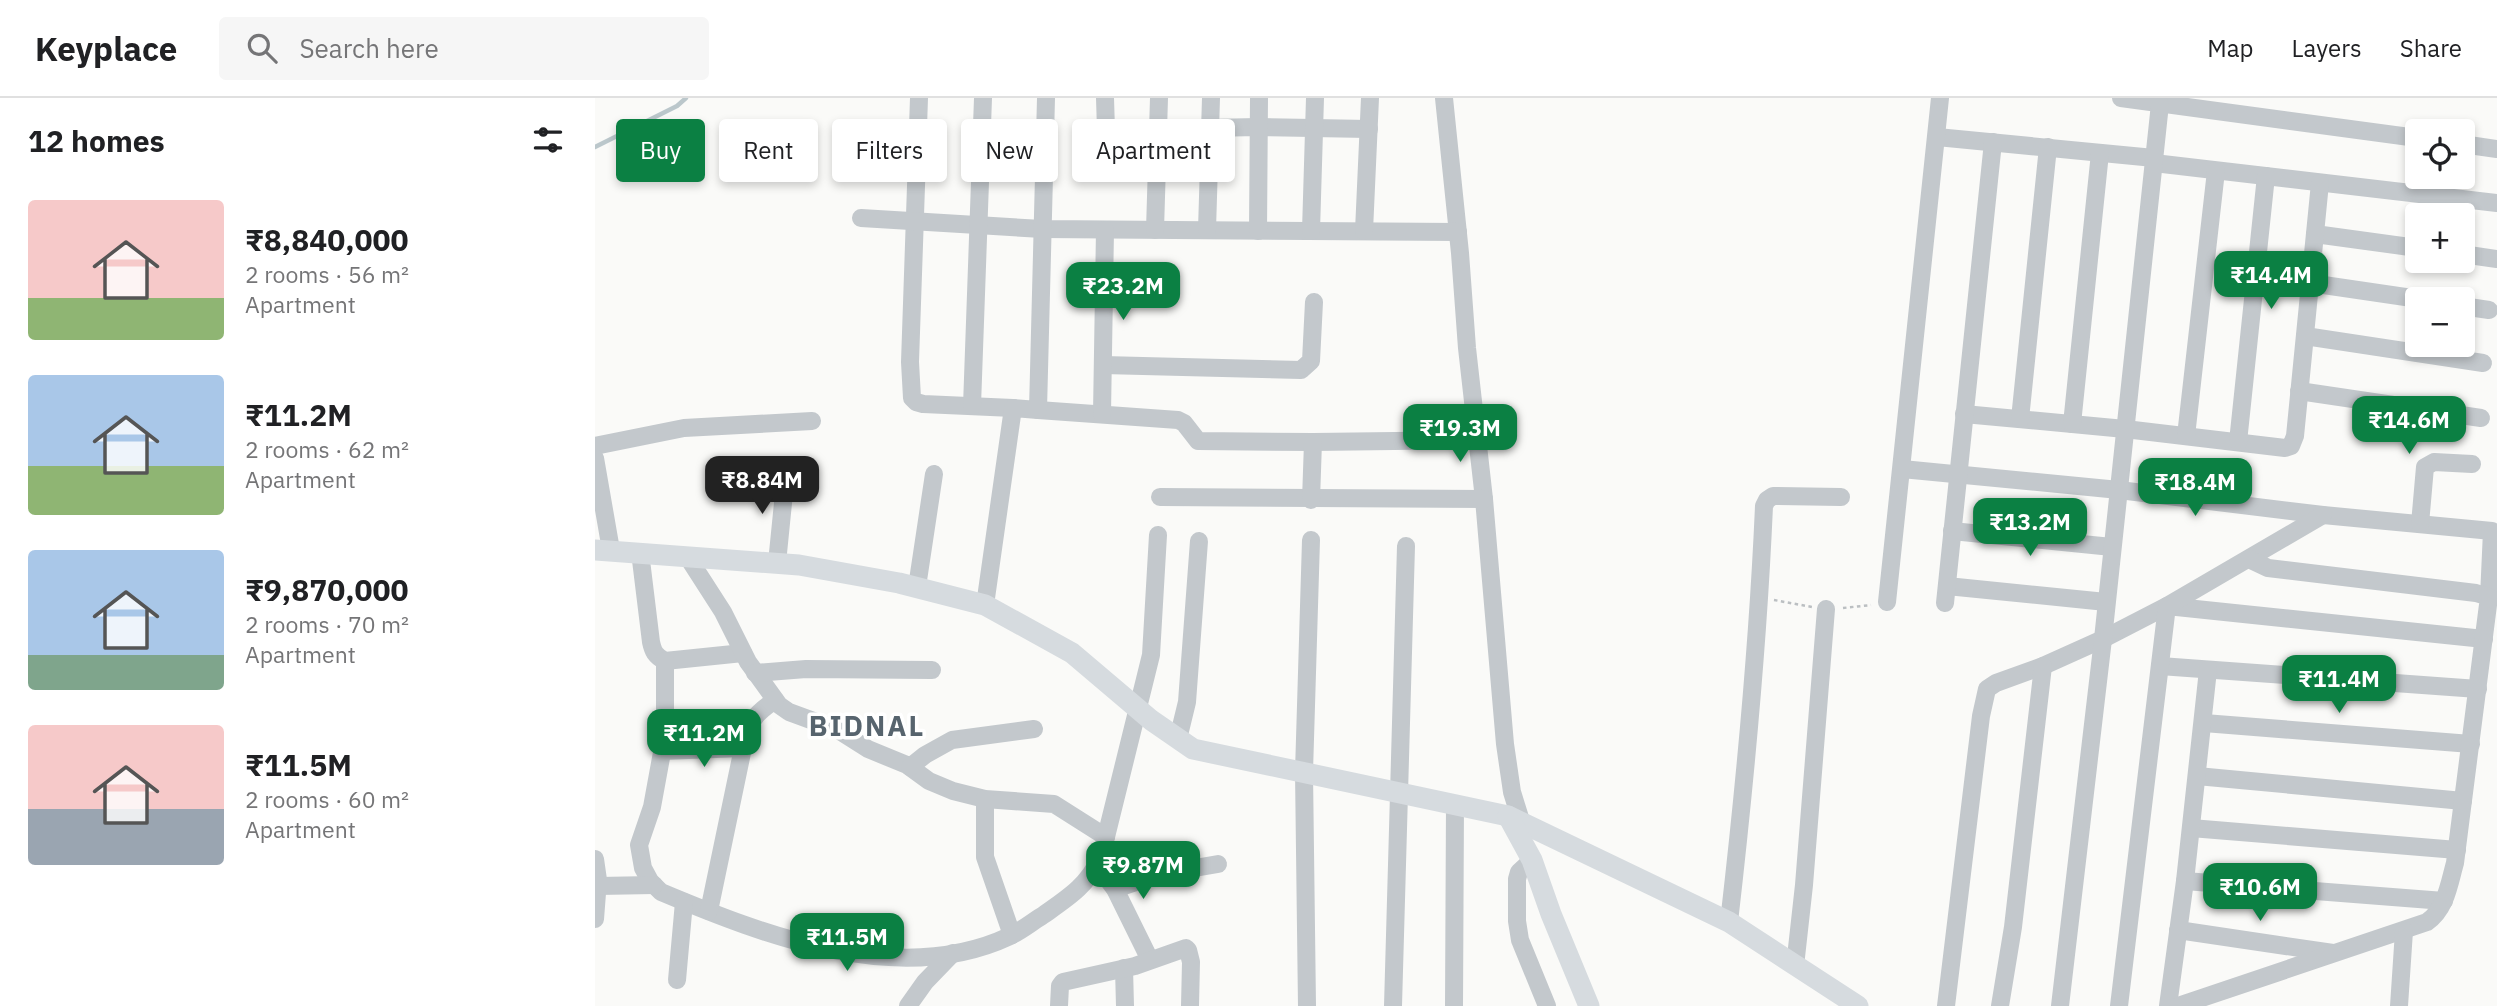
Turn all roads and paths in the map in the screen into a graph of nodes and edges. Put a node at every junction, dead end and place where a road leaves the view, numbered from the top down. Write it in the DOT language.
graph roads {
  1 [pos="919,98"];
  2 [pos="983,98"];
  3 [pos="1046,98"];
  4 [pos="1105,98"];
  5 [pos="1159,98"];
  6 [pos="1210,98"];
  7 [pos="1259,98"];
  8 [pos="1315,98"];
  9 [pos="1370,98"];
  10 [pos="1444,98"];
  11 [pos="1940,98"];
  12 [pos="2121,98"];
  13 [pos="2171,103"];
  14 [pos="1106,119"];
  15 [pos="1158,119"];
  16 [pos="1210,119"];
  17 [pos="1235,127"];
  18 [pos="1258,127"];
  19 [pos="1314,128"];
  20 [pos="1369,129"];
  21 [pos="2405,136"];
  22 [pos="1937,137"];
  23 [pos="1993,142"];
  24 [pos="2475,146"];
  25 [pos="2048,147"];
  26 [pos="2497,149"];
  27 [pos="2100,153"];
  28 [pos="2154,161"];
  29 [pos="2216,171"];
  30 [pos="2266,176"];
  31 [pos="1156,182"];
  32 [pos="1208,182"];
  33 [pos="2320,183"];
  34 [pos="2497,203"];
  35 [pos="861,218"];
  36 [pos="915,220"];
  37 [pos="979,226"];
  38 [pos="1042,229"];
  39 [pos="1105,230"];
  40 [pos="1155,230"];
  41 [pos="1207,230"];
  42 [pos="1258,230"];
  43 [pos="1311,231"];
  44 [pos="1364,231"];
  45 [pos="1458,232"];
  46 [pos="2315,234"];
  47 [pos="2405,246"];
  48 [pos="2475,256"];
  49 [pos="2497,259"];
  50 [pos="2310,283"];
  51 [pos="2405,297"];
  52 [pos="1314,302"];
  53 [pos="2475,308"];
  54 [pos="2489,310"];
  55 [pos="2305,336"];
  56 [pos="2483,363"];
  57 [pos="1103,365"];
  58 [pos="2299,391"];
  59 [pos="972,406"];
  60 [pos="1013,408"];
  61 [pos="1038,410"];
  62 [pos="1102,414"];
  63 [pos="1964,414"];
  64 [pos="2481,418"];
  65 [pos="2020,419"];
  66 [pos="812,421"];
  67 [pos="2071,424"];
  68 [pos="2125,429"];
  69 [pos="2186,436"];
  70 [pos="1476,440"];
  71 [pos="1313,442"];
  72 [pos="2238,442"];
  73 [pos="595,446"];
  74 [pos="595,458"];
  75 [pos="2472,464"];
  76 [pos="1902,469"];
  77 [pos="786,473"];
  78 [pos="934,474"];
  79 [pos="1958,475"];
  80 [pos="2119,490"];
  81 [pos="1841,496"];
  82 [pos="1160,497"];
  83 [pos="1484,499"];
  84 [pos="1311,500"];
  85 [pos="2323,515"];
  86 [pos="2420,524"];
  87 [pos="1952,531"];
  88 [pos="1157,535"];
  89 [pos="1311,540"];
  90 [pos="1199,541"];
  91 [pos="1406,546"];
  92 [pos="2112,547"];
  93 [pos="603,550"];
  94 [pos="640,552"];
  95 [pos="687,556"];
  96 [pos="2249,559"];
  97 [pos="777,563"];
  98 [pos="917,587"];
  99 [pos="2489,597"];
  100 [pos="1887,602"];
  101 [pos="2106,602"];
  102 [pos="985,605"];
  103 [pos="2167,606"];
  104 [pos="1826,609"];
  105 [pos="2103,639"];
  106 [pos="2484,639"];
  107 [pos="743,653"];
  108 [pos="665,661"];
  109 [pos="2043,666"];
  110 [pos="2160,666"];
  111 [pos="932,670"];
  112 [pos="2208,670"];
  113 [pos="755,673"];
  114 [pos="2478,689"];
  115 [pos="775,700"];
  116 [pos="1137,709"];
  117 [pos="2204,723"];
  118 [pos="1034,729"];
  119 [pos="1178,739"];
  120 [pos="2471,744"];
  121 [pos="743,748"];
  122 [pos="663,751"];
  123 [pos="910,767"];
  124 [pos="1304,772"];
  125 [pos="2197,776"];
  126 [pos="1397,791"];
  127 [pos="985,799"];
  128 [pos="2463,802"];
  129 [pos="1455,804"];
  130 [pos="1514,818"];
  131 [pos="2191,828"];
  132 [pos="1106,838"];
  133 [pos="2457,850"];
  134 [pos="595,859"];
  135 [pos="1532,860"];
  136 [pos="1218,864"];
  137 [pos="1097,865"];
  138 [pos="2185,880"];
  139 [pos="654,885"];
  140 [pos="598,886"];
  141 [pos="1115,889"];
  142 [pos="2444,901"];
  143 [pos="684,902"];
  144 [pos="709,911"];
  145 [pos="595,919"];
  146 [pos="1729,922"];
  147 [pos="2178,930"];
  148 [pos="2404,932"];
  149 [pos="1012,935"];
  150 [pos="953,953"];
  151 [pos="2336,953"];
  152 [pos="1150,960"];
  153 [pos="1795,966"];
  154 [pos="1124,968"];
  155 [pos="677,980"];
  156 [pos="908,1006"];
  157 [pos="1059,1006"];
  158 [pos="1125,1006"];
  159 [pos="1191,1006"];
  160 [pos="1307,1006"];
  161 [pos="1393,1006"];
  162 [pos="1454,1006"];
  163 [pos="1547,1006"];
  164 [pos="1589,1006"];
  165 [pos="1858,1006"];
  166 [pos="1946,1006"];
  167 [pos="2000,1006"];
  168 [pos="2060,1006"];
  169 [pos="2119,1006"];
  170 [pos="2168,1006"];
  171 [pos="2178,1006"];
  172 [pos="2399,1006"];
  1 -- 36 [label="street"];
  2 -- 37 [label="street"];
  3 -- 38 [label="street"];
  4 -- 14 [label="street"];
  5 -- 15 [label="street"];
  6 -- 16 [label="street"];
  7 -- 18 [label="street"];
  8 -- 19 [label="street"];
  9 -- 20 [label="street"];
  10 -- 45 [label="street"];
  11 -- 22 [label="street"];
  12 -- 13 [label="street"];
  13 -- 21 [label="street"];
  13 -- 28 [label="street"];
  17 -- 18 [label="street"];
  18 -- 19 [label="street"];
  18 -- 42 [label="street"];
  19 -- 20 [label="street"];
  19 -- 43 [label="street"];
  20 -- 44 [label="street"];
  22 -- 23 [label="street"];
  22 -- 76 [label="street"];
  23 -- 25 [label="street"];
  23 -- 63 [label="street"];
  24 -- 26 [label="street"];
  25 -- 27 [label="street"];
  25 -- 65 [label="street"];
  27 -- 28 [label="street"];
  27 -- 67 [label="street"];
  28 -- 29 [label="street"];
  28 -- 68 [label="street"];
  29 -- 30 [label="street"];
  29 -- 69 [label="street"];
  30 -- 33 [label="street"];
  30 -- 72 [label="street"];
  31 -- 40 [label="street"];
  32 -- 41 [label="street"];
  33 -- 34 [label="street"];
  33 -- 46 [label="street"];
  35 -- 36 [label="street"];
  36 -- 37 [label="street"];
  36 -- 59 [label="street"];
  37 -- 38 [label="street"];
  37 -- 59 [label="street"];
  38 -- 39 [label="street"];
  38 -- 61 [label="street"];
  39 -- 40 [label="street"];
  39 -- 57 [label="street"];
  40 -- 41 [label="street"];
  41 -- 42 [label="street"];
  42 -- 43 [label="street"];
  43 -- 44 [label="street"];
  44 -- 45 [label="street"];
  45 -- 70 [label="street"];
  46 -- 47 [label="street"];
  46 -- 50 [label="street"];
  48 -- 49 [label="street"];
  50 -- 51 [label="street"];
  50 -- 55 [label="street"];
  52 -- 57 [label="street"];
  53 -- 54 [label="street"];
  55 -- 56 [label="street"];
  55 -- 58 [label="street"];
  57 -- 62 [label="street"];
  58 -- 64 [label="street"];
  58 -- 72 [label="street"];
  59 -- 60 [label="street"];
  60 -- 61 [label="street"];
  60 -- 102 [label="street"];
  61 -- 62 [label="street"];
  62 -- 71 [label="street"];
  63 -- 65 [label="street"];
  63 -- 79 [label="street"];
  65 -- 67 [label="street"];
  66 -- 73 [label="street"];
  67 -- 68 [label="street"];
  68 -- 69 [label="street"];
  68 -- 80 [label="street"];
  69 -- 72 [label="street"];
  70 -- 71 [label="street"];
  70 -- 83 [label="street"];
  71 -- 84 [label="street"];
  74 -- 93 [label="street"];
  75 -- 86 [label="street"];
  76 -- 79 [label="street"];
  76 -- 100 [label="street"];
  77 -- 97 [label="street"];
  78 -- 98 [label="street"];
  79 -- 80 [label="street"];
  79 -- 87 [label="street"];
  80 -- 85 [label="street"];
  80 -- 92 [label="street"];
  81 -- 146 [label="street"];
  82 -- 84 [label="street"];
  83 -- 84 [label="street"];
  83 -- 130 [label="street"];
  85 -- 86 [label="street"];
  85 -- 96 [label="street"];
  86 -- 99 [label="street"];
  87 -- 92 [label="street"];
  87 -- 101 [label="street"];
  88 -- 116 [label="street"];
  89 -- 124 [label="street"];
  90 -- 119 [label="street"];
  91 -- 126 [label="street"];
  92 -- 101 [label="street"];
  93 -- 94 [label="main road"];
  94 -- 95 [label="main road"];
  94 -- 108 [label="street"];
  95 -- 97 [label="main road"];
  95 -- 107 [label="street"];
  96 -- 99 [label="street"];
  96 -- 103 [label="street"];
  97 -- 98 [label="main road"];
  98 -- 102 [label="main road"];
  99 -- 106 [label="street"];
  101 -- 105 [label="street"];
  102 -- 116 [label="main road"];
  103 -- 105 [label="street"];
  103 -- 106 [label="street"];
  103 -- 110 [label="street"];
  104 -- 153 [label="street"];
  105 -- 109 [label="street"];
  105 -- 168 [label="street"];
  106 -- 114 [label="street"];
  107 -- 108 [label="street"];
  107 -- 113 [label="street"];
  108 -- 122 [label="street"];
  109 -- 166 [label="street"];
  109 -- 167 [label="street"];
  110 -- 112 [label="street"];
  110 -- 169 [label="street"];
  111 -- 113 [label="street"];
  112 -- 114 [label="street"];
  112 -- 117 [label="street"];
  113 -- 115 [label="street"];
  114 -- 120 [label="street"];
  115 -- 121 [label="street"];
  115 -- 123 [label="street"];
  116 -- 119 [label="main road"];
  116 -- 132 [label="street"];
  117 -- 120 [label="street"];
  117 -- 125 [label="street"];
  118 -- 123 [label="street"];
  119 -- 124 [label="main road"];
  120 -- 128 [label="street"];
  121 -- 122 [label="street"];
  121 -- 144 [label="street"];
  122 -- 139 [label="street"];
  123 -- 127 [label="street"];
  124 -- 126 [label="main road"];
  124 -- 160 [label="street"];
  125 -- 128 [label="street"];
  125 -- 131 [label="street"];
  126 -- 129 [label="main road"];
  126 -- 161 [label="street"];
  127 -- 132 [label="street"];
  127 -- 149 [label="street"];
  128 -- 133 [label="street"];
  129 -- 130 [label="main road"];
  129 -- 162 [label="street"];
  130 -- 135 [label="main road"];
  130 -- 146 [label="main road"];
  131 -- 133 [label="street"];
  131 -- 138 [label="street"];
  132 -- 137 [label="street"];
  133 -- 142 [label="street"];
  134 -- 140 [label="street"];
  135 -- 163 [label="street"];
  135 -- 164 [label="main road"];
  136 -- 141 [label="street"];
  137 -- 141 [label="street"];
  137 -- 149 [label="street"];
  138 -- 142 [label="street"];
  138 -- 147 [label="street"];
  139 -- 140 [label="street"];
  139 -- 143 [label="street"];
  140 -- 145 [label="street"];
  141 -- 152 [label="street"];
  142 -- 148 [label="street"];
  143 -- 144 [label="street"];
  143 -- 155 [label="street"];
  144 -- 150 [label="street"];
  146 -- 153 [label="main road"];
  147 -- 151 [label="street"];
  147 -- 170 [label="street"];
  148 -- 151 [label="street"];
  148 -- 172 [label="street"];
  149 -- 150 [label="street"];
  150 -- 156 [label="street"];
  151 -- 171 [label="street"];
  152 -- 154 [label="street"];
  152 -- 159 [label="street"];
  153 -- 165 [label="main road"];
  154 -- 157 [label="street"];
  154 -- 158 [label="street"];
}
